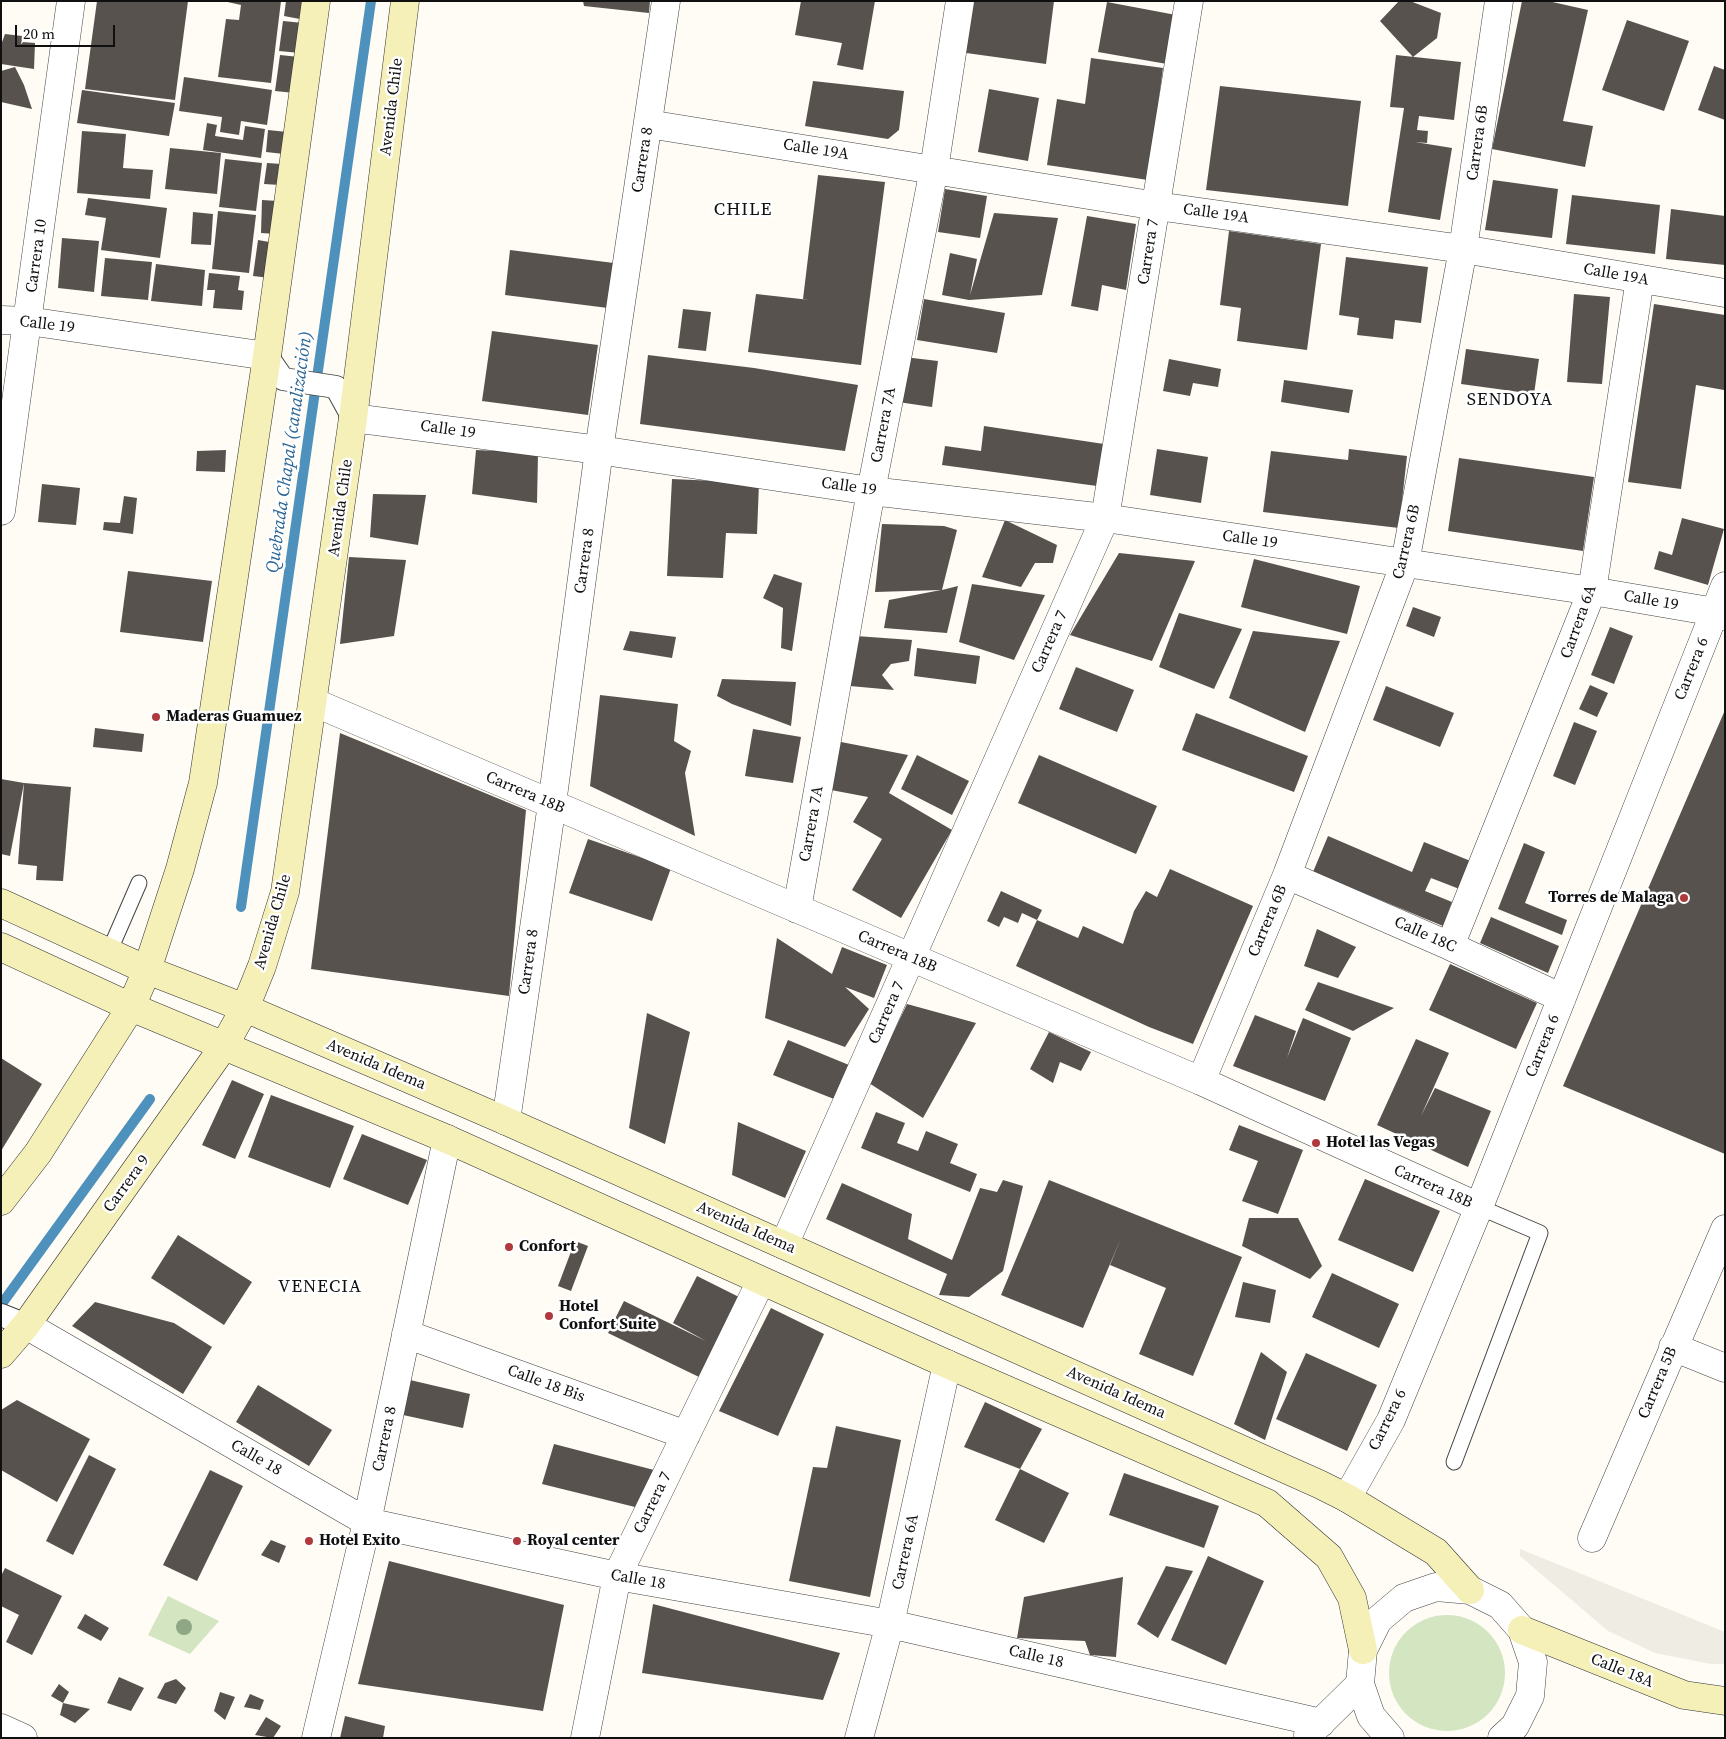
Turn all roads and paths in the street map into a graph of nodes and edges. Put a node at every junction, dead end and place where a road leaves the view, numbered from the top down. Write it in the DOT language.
graph roads {
  1 [pos="72,1"];
  2 [pos="316,1"];
  3 [pos="405,1"];
  4 [pos="666,1"];
  5 [pos="960,1"];
  6 [pos="1189,1"];
  7 [pos="1499,1"];
  8 [pos="648,124"];
  9 [pos="934,168"];
  10 [pos="1157,206"];
  11 [pos="1463,249"];
  12 [pos="1640,279"];
  13 [pos="1725,293"];
  14 [pos="1,320"];
  15 [pos="28,321"];
  16 [pos="267,356"];
  17 [pos="354,418"];
  18 [pos="599,450"];
  19 [pos="871,491"];
  20 [pos="1,512"];
  21 [pos="1105,518"];
  22 [pos="1405,563"];
  23 [pos="1725,586"];
  24 [pos="1592,591"];
  25 [pos="1720,614"];
  26 [pos="313,702"];
  27 [pos="552,804"];
  28 [pos="1286,875"];
  29 [pos="140,882"];
  30 [pos="1,902"];
  31 [pos="797,909"];
  32 [pos="1,946"];
  33 [pos="1450,946"];
  34 [pos="109,952"];
  35 [pos="912,958"];
  36 [pos="147,970"];
  37 [pos="1562,998"];
  38 [pos="131,1007"];
  39 [pos="245,1008"];
  40 [pos="224,1046"];
  41 [pos="1201,1082"];
  42 [pos="506,1121"];
  43 [pos="447,1139"];
  44 [pos="1,1201"];
  45 [pos="1479,1208"];
  46 [pos="1725,1229"];
  47 [pos="784,1245"];
  48 [pos="761,1281"];
  49 [pos="11,1319"];
  50 [pos="406,1334"];
  51 [pos="1673,1347"];
  52 [pos="1,1354"];
  53 [pos="947,1364"];
  54 [pos="1725,1368"];
  55 [pos="686,1435"];
  56 [pos="1454,1462"];
  57 [pos="1347,1498"];
  58 [pos="367,1522"];
  59 [pos="1592,1538"];
  60 [pos="617,1576"];
  61 [pos="1470,1590"];
  62 [pos="890,1624"];
  63 [pos="1522,1630"];
  64 [pos="1363,1650"];
  65 [pos="1360,1684"];
  66 [pos="1725,1701"];
  67 [pos="1,1728"];
  68 [pos="1313,1731"];
  69 [pos="23,1738"];
  70 [pos="316,1738"];
  71 [pos="585,1738"];
  72 [pos="859,1738"];
  73 [pos="1390,1738"];
  74 [pos="1502,1738"];
  1 -- 15 [label="street, Carrera 10"];
  2 -- 16 [label="main road"];
  3 -- 17 [label="main road, Avenida Chile"];
  4 -- 8 [label="street, Carrera 8"];
  5 -- 9 [label="street, Carrera 7A"];
  6 -- 10 [label="street, Carrera 7"];
  7 -- 11 [label="street, Carrera 6B"];
  8 -- 9 [label="street, Calle 19A"];
  8 -- 18 [label="street, Carrera 8"];
  9 -- 10 [label="street, Calle 19A"];
  9 -- 19 [label="street, Carrera 7A"];
  10 -- 11 [label="street, Calle 19A"];
  10 -- 21 [label="street, Carrera 7"];
  11 -- 12 [label="street, Calle 19A"];
  11 -- 22 [label="street, Carrera 6B"];
  12 -- 13 [label="street, Calle 19A"];
  12 -- 24 [label="street, Carrera 6A"];
  14 -- 15 [label="street, Calle 19"];
  15 -- 16 [label="street, Calle 19"];
  15 -- 20 [label="street, Carrera 10"];
  16 -- 17 [label="street"];
  16 -- 36 [label="main road"];
  17 -- 18 [label="street, Calle 19"];
  17 -- 26 [label="main road, Avenida Chile"];
  18 -- 19 [label="street, Calle 19"];
  18 -- 27 [label="street, Carrera 8"];
  19 -- 21 [label="street, Calle 19"];
  19 -- 31 [label="street, Carrera 7A"];
  21 -- 22 [label="street, Calle 19"];
  21 -- 35 [label="street, Carrera 7"];
  22 -- 24 [label="street, Calle 19"];
  22 -- 28 [label="street, Carrera 6B"];
  23 -- 25 [label="street, Carrera 6"];
  24 -- 25 [label="street, Calle 19"];
  24 -- 33 [label="street, Carrera 6A"];
  25 -- 37 [label="street, Carrera 6"];
  26 -- 27 [label="street, Carrera 18B"];
  26 -- 39 [label="main road, Avenida Chile"];
  27 -- 31 [label="street, Carrera 18B"];
  27 -- 42 [label="street, Carrera 8"];
  28 -- 33 [label="street, Calle 18C"];
  28 -- 41 [label="street, Carrera 6B"];
  29 -- 34 [label="lane"];
  30 -- 34 [label="main road, Avenida Idema"];
  31 -- 35 [label="street, Carrera 18B"];
  32 -- 38 [label="main road"];
  33 -- 37 [label="street, Calle 18C"];
  34 -- 36 [label="main road, Avenida Idema"];
  35 -- 41 [label="street, Carrera 18B"];
  35 -- 47 [label="street, Carrera 7"];
  36 -- 38 [label="main road"];
  36 -- 39 [label="main road, Avenida Idema"];
  37 -- 45 [label="street, Carrera 6"];
  38 -- 40 [label="main road"];
  38 -- 44 [label="main road"];
  39 -- 40 [label="main road, Carrera 9"];
  39 -- 42 [label="main road, Avenida Idema"];
  40 -- 43 [label="main road"];
  40 -- 49 [label="main road, Carrera 9"];
  41 -- 45 [label="street, Carrera 18B"];
  42 -- 47 [label="main road, Avenida Idema"];
  43 -- 48 [label="main road"];
  43 -- 50 [label="street, Carrera 8"];
  45 -- 56 [label="lane"];
  45 -- 57 [label="street, Carrera 6"];
  46 -- 51 [label="street, Carrera 5B"];
  47 -- 57 [label="main road, Avenida Idema"];
  48 -- 53 [label="main road"];
  48 -- 55 [label="street, Carrera 7"];
  49 -- 52 [label="main road, Carrera 9"];
  49 -- 58 [label="street, Calle 18"];
  50 -- 55 [label="street, Calle 18 Bis"];
  50 -- 58 [label="street, Carrera 8"];
  51 -- 54 [label="street"];
  51 -- 59 [label="street, Carrera 5B"];
  53 -- 62 [label="street, Carrera 6A"];
  53 -- 64 [label="main road"];
  55 -- 60 [label="street, Carrera 7"];
  57 -- 61 [label="main road, Avenida Idema"];
  58 -- 60 [label="street, Calle 18"];
  58 -- 70 [label="street, Carrera 8"];
  60 -- 62 [label="street, Calle 18"];
  60 -- 71 [label="street, Carrera 7"];
  61 -- 63 [label="street"];
  61 -- 64 [label="street"];
  62 -- 68 [label="street, Calle 18"];
  62 -- 72 [label="street, Carrera 6A"];
  63 -- 66 [label="main road, Calle 18A"];
  63 -- 74 [label="street"];
  64 -- 65 [label="street"];
  65 -- 68 [label="street"];
  65 -- 73 [label="street"];
  67 -- 69 [label="street"];
}
